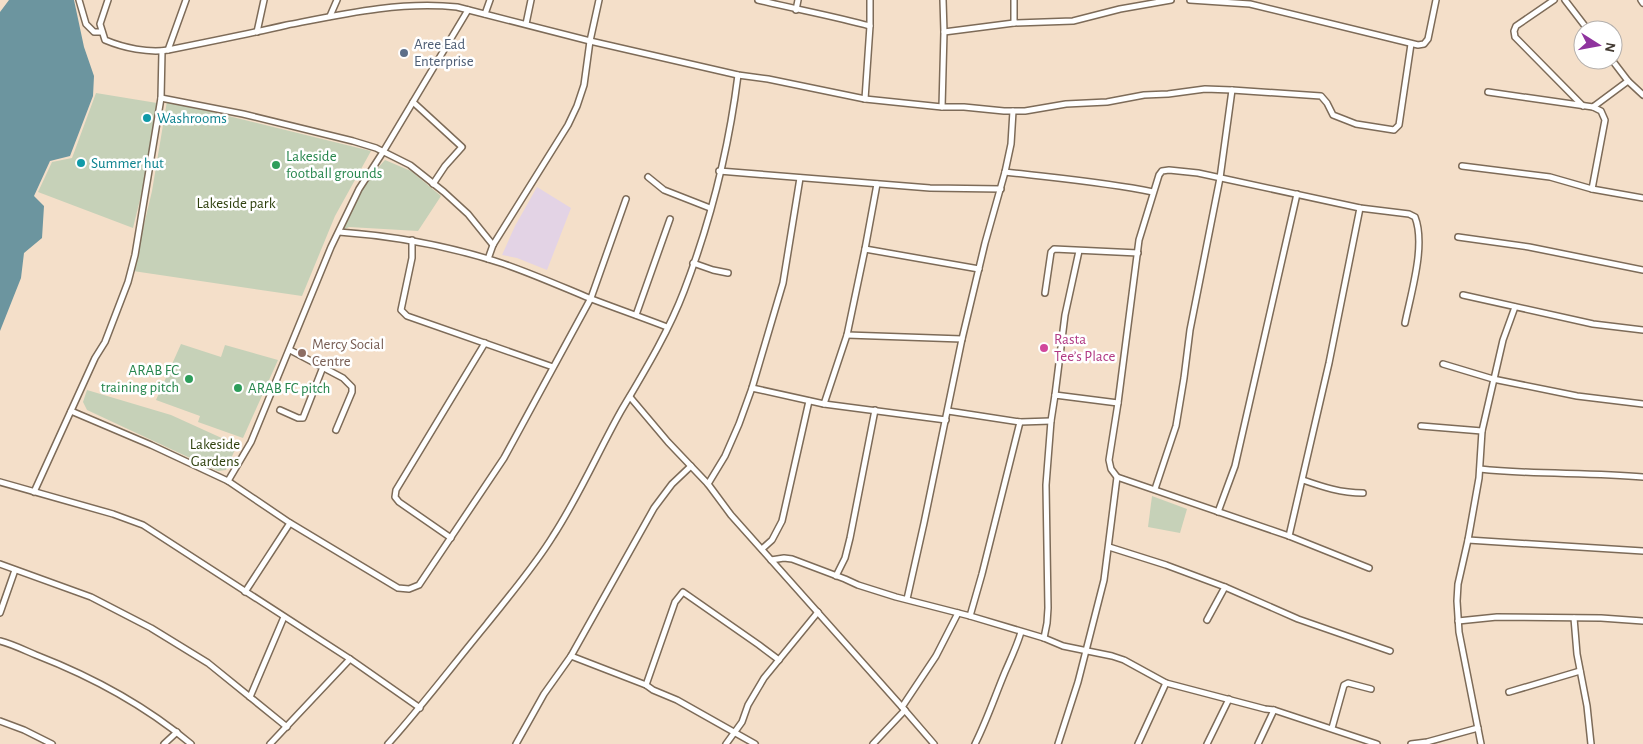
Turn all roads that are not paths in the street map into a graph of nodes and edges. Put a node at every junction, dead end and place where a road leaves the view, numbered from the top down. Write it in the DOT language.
graph roads {
  1 [pos="79,0"];
  2 [pos="108,0"];
  3 [pos="186,0"];
  4 [pos="264,0"];
  5 [pos="337,0"];
  6 [pos="398,0"];
  7 [pos="490,0"];
  8 [pos="531,0"];
  9 [pos="599,0"];
  10 [pos="758,0"];
  11 [pos="798,0"];
  12 [pos="870,0"];
  13 [pos="943,0"];
  14 [pos="1014,0"];
  15 [pos="1171,0"];
  16 [pos="1190,0"];
  17 [pos="1436,0"];
  18 [pos="1554,0"];
  19 [pos="1565,0"];
  20 [pos="1640,0"];
  21 [pos="1228,1"];
  22 [pos="1643,3"];
  23 [pos="395,6"];
  24 [pos="468,10"];
  25 [pos="796,10"];
  26 [pos="486,14"];
  27 [pos="330,16"];
  28 [pos="1580,20"];
  29 [pos="1014,23"];
  30 [pos="526,24"];
  31 [pos="870,26"];
  32 [pos="102,32"];
  33 [pos="257,32"];
  34 [pos="944,32"];
  35 [pos="590,41"];
  36 [pos="1411,44"];
  37 [pos="165,50"];
  38 [pos="1620,70"];
  39 [pos="738,74"];
  40 [pos="1628,81"];
  41 [pos="1232,90"];
  42 [pos="1488,92"];
  43 [pos="1643,96"];
  44 [pos="162,98"];
  45 [pos="865,99"];
  46 [pos="413,102"];
  47 [pos="1583,106"];
  48 [pos="942,107"];
  49 [pos="1593,107"];
  50 [pos="1012,111"];
  51 [pos="383,152"];
  52 [pos="1462,166"];
  53 [pos="719,171"];
  54 [pos="1006,172"];
  55 [pos="648,177"];
  56 [pos="800,178"];
  57 [pos="1220,178"];
  58 [pos="433,184"];
  59 [pos="877,184"];
  60 [pos="1001,189"];
  61 [pos="1592,189"];
  62 [pos="1153,192"];
  63 [pos="1297,194"];
  64 [pos="626,198"];
  65 [pos="1643,198"];
  66 [pos="710,208"];
  67 [pos="1360,208"];
  68 [pos="670,218"];
  69 [pos="339,232"];
  70 [pos="1458,237"];
  71 [pos="412,240"];
  72 [pos="493,245"];
  73 [pos="865,249"];
  74 [pos="1079,251"];
  75 [pos="1138,253"];
  76 [pos="488,259"];
  77 [pos="693,263"];
  78 [pos="979,269"];
  79 [pos="1643,270"];
  80 [pos="728,273"];
  81 [pos="1045,293"];
  82 [pos="1463,295"];
  83 [pos="591,298"];
  84 [pos="1515,307"];
  85 [pos="636,315"];
  86 [pos="1405,322"];
  87 [pos="667,327"];
  88 [pos="1643,330"];
  89 [pos="847,335"];
  90 [pos="962,339"];
  91 [pos="485,343"];
  92 [pos="290,350"];
  93 [pos="1443,364"];
  94 [pos="323,367"];
  95 [pos="553,367"];
  96 [pos="1493,379"];
  97 [pos="752,388"];
  98 [pos="1055,395"];
  99 [pos="630,397"];
  100 [pos="809,401"];
  101 [pos="1118,403"];
  102 [pos="824,404"];
  103 [pos="1643,404"];
  104 [pos="280,410"];
  105 [pos="875,410"];
  106 [pos="71,411"];
  107 [pos="948,411"];
  108 [pos="946,420"];
  109 [pos="1051,421"];
  110 [pos="1020,422"];
  111 [pos="1421,426"];
  112 [pos="336,430"];
  113 [pos="1482,432"];
  114 [pos="691,466"];
  115 [pos="1480,469"];
  116 [pos="1118,477"];
  117 [pos="1643,477"];
  118 [pos="1303,480"];
  119 [pos="228,481"];
  120 [pos="0,482"];
  121 [pos="708,484"];
  122 [pos="1155,489"];
  123 [pos="34,492"];
  124 [pos="1363,493"];
  125 [pos="1218,512"];
  126 [pos="290,524"];
  127 [pos="1289,536"];
  128 [pos="451,538"];
  129 [pos="1468,540"];
  130 [pos="1109,547"];
  131 [pos="762,549"];
  132 [pos="1643,550"];
  133 [pos="771,560"];
  134 [pos="0,564"];
  135 [pos="1369,568"];
  136 [pos="15,570"];
  137 [pos="836,576"];
  138 [pos="1225,586"];
  139 [pos="245,592"];
  140 [pos="907,599"];
  141 [pos="818,612"];
  142 [pos="0,613"];
  143 [pos="958,613"];
  144 [pos="970,616"];
  145 [pos="284,617"];
  146 [pos="1574,618"];
  147 [pos="1206,620"];
  148 [pos="1458,621"];
  149 [pos="1643,621"];
  150 [pos="1021,632"];
  151 [pos="1044,638"];
  152 [pos="0,641"];
  153 [pos="1086,650"];
  154 [pos="1390,651"];
  155 [pos="572,656"];
  156 [pos="350,660"];
  157 [pos="779,660"];
  158 [pos="1580,671"];
  159 [pos="1166,683"];
  160 [pos="646,685"];
  161 [pos="1371,689"];
  162 [pos="1509,692"];
  163 [pos="250,697"];
  164 [pos="1229,699"];
  165 [pos="420,708"];
  166 [pos="904,708"];
  167 [pos="1274,710"];
  168 [pos="0,721"];
  169 [pos="288,727"];
  170 [pos="1332,728"];
  171 [pos="1478,728"];
  172 [pos="177,732"];
  173 [pos="735,732"];
  174 [pos="52,744"];
  175 [pos="164,744"];
  176 [pos="191,744"];
  177 [pos="270,744"];
  178 [pos="388,744"];
  179 [pos="516,744"];
  180 [pos="726,744"];
  181 [pos="755,744"];
  182 [pos="873,744"];
  183 [pos="934,744"];
  184 [pos="975,744"];
  185 [pos="1058,744"];
  186 [pos="1138,744"];
  187 [pos="1208,744"];
  188 [pos="1258,744"];
  189 [pos="1378,744"];
  190 [pos="1411,744"];
  191 [pos="1481,744"];
  192 [pos="1591,744"];
  1 -- 32 [label="street"];
  2 -- 32 [label="street"];
  3 -- 37 [label="street"];
  4 -- 33 [label="street"];
  5 -- 27 [label="street"];
  6 -- 23 [label="street"];
  7 -- 26 [label="street"];
  8 -- 30 [label="street"];
  9 -- 35 [label="street"];
  10 -- 25 [label="street"];
  11 -- 25 [label="street"];
  12 -- 31 [label="street"];
  13 -- 34 [label="street"];
  14 -- 29 [label="street"];
  15 -- 29 [label="street"];
  16 -- 21 [label="street"];
  17 -- 36 [label="street"];
  18 -- 47 [label="street"];
  19 -- 28 [label="street"];
  20 -- 22 [label="street"];
  21 -- 36 [label="street"];
  23 -- 24 [label="street"];
  23 -- 27 [label="street"];
  24 -- 26 [label="street"];
  24 -- 46 [label="street"];
  25 -- 31 [label="street"];
  26 -- 30 [label="street"];
  27 -- 33 [label="street"];
  29 -- 34 [label="street"];
  30 -- 35 [label="street"];
  31 -- 45 [label="street"];
  32 -- 37 [label="street"];
  33 -- 37 [label="street"];
  34 -- 48 [label="street"];
  35 -- 39 [label="street"];
  35 -- 72 [label="street"];
  36 -- 41 [label="street"];
  37 -- 44 [label="street"];
  38 -- 40 [label="street"];
  39 -- 45 [label="street"];
  39 -- 53 [label="street"];
  40 -- 43 [label="street"];
  40 -- 49 [label="street"];
  41 -- 50 [label="street"];
  41 -- 57 [label="street"];
  42 -- 47 [label="street"];
  44 -- 51 [label="street"];
  44 -- 106 [label="street"];
  45 -- 48 [label="street"];
  46 -- 51 [label="street"];
  46 -- 58 [label="street"];
  47 -- 49 [label="street"];
  48 -- 50 [label="street"];
  49 -- 61 [label="street"];
  50 -- 54 [label="street"];
  51 -- 58 [label="street"];
  51 -- 69 [label="street"];
  52 -- 61 [label="street"];
  53 -- 56 [label="street"];
  53 -- 66 [label="street"];
  54 -- 60 [label="street"];
  54 -- 62 [label="street"];
  55 -- 66 [label="street"];
  56 -- 59 [label="street"];
  56 -- 97 [label="street"];
  57 -- 62 [label="street"];
  57 -- 63 [label="street"];
  57 -- 122 [label="street"];
  58 -- 72 [label="street"];
  59 -- 60 [label="street"];
  59 -- 73 [label="street"];
  60 -- 78 [label="street"];
  61 -- 65 [label="street"];
  62 -- 75 [label="street"];
  63 -- 67 [label="street"];
  63 -- 125 [label="street"];
  64 -- 83 [label="street"];
  66 -- 77 [label="street"];
  67 -- 86 [label="street"];
  67 -- 118 [label="street"];
  68 -- 85 [label="street"];
  69 -- 71 [label="street"];
  69 -- 92 [label="street"];
  70 -- 79 [label="street"];
  71 -- 76 [label="street"];
  71 -- 91 [label="street"];
  72 -- 76 [label="street"];
  73 -- 78 [label="street"];
  73 -- 89 [label="street"];
  74 -- 75 [label="street"];
  74 -- 81 [label="street"];
  74 -- 98 [label="street"];
  75 -- 101 [label="street"];
  76 -- 83 [label="street"];
  77 -- 80 [label="street"];
  77 -- 87 [label="street"];
  78 -- 90 [label="street"];
  82 -- 84 [label="street"];
  83 -- 85 [label="street"];
  83 -- 95 [label="street"];
  84 -- 88 [label="street"];
  84 -- 96 [label="street"];
  85 -- 87 [label="street"];
  87 -- 99 [label="street"];
  89 -- 90 [label="street"];
  89 -- 102 [label="street"];
  90 -- 107 [label="street"];
  91 -- 95 [label="street"];
  91 -- 128 [label="street"];
  92 -- 94 [label="street"];
  92 -- 119 [label="street"];
  93 -- 96 [label="street"];
  94 -- 104 [label="street"];
  94 -- 112 [label="street"];
  95 -- 128 [label="street"];
  96 -- 103 [label="street"];
  96 -- 113 [label="street"];
  97 -- 100 [label="street"];
  97 -- 121 [label="street"];
  98 -- 101 [label="street"];
  98 -- 109 [label="street"];
  99 -- 114 [label="street"];
  99 -- 165 [label="street"];
  100 -- 102 [label="street"];
  100 -- 131 [label="street"];
  101 -- 116 [label="street"];
  102 -- 105 [label="street"];
  105 -- 108 [label="street"];
  105 -- 137 [label="street"];
  106 -- 119 [label="street"];
  106 -- 123 [label="street"];
  107 -- 108 [label="street"];
  107 -- 110 [label="street"];
  108 -- 140 [label="street"];
  109 -- 110 [label="street"];
  109 -- 151 [label="street"];
  110 -- 144 [label="street"];
  111 -- 113 [label="street"];
  113 -- 115 [label="street"];
  114 -- 121 [label="street"];
  114 -- 155 [label="street"];
  115 -- 117 [label="street"];
  115 -- 129 [label="street"];
  116 -- 122 [label="street"];
  116 -- 130 [label="street"];
  118 -- 124 [label="street"];
  118 -- 127 [label="street"];
  119 -- 126 [label="street"];
  120 -- 123 [label="street"];
  121 -- 131 [label="street"];
  122 -- 125 [label="street"];
  123 -- 139 [label="street"];
  125 -- 127 [label="street"];
  126 -- 128 [label="street"];
  126 -- 139 [label="street"];
  127 -- 135 [label="street"];
  129 -- 132 [label="street"];
  129 -- 148 [label="street"];
  130 -- 138 [label="street"];
  130 -- 153 [label="street"];
  131 -- 133 [label="street"];
  133 -- 137 [label="street"];
  133 -- 141 [label="street"];
  134 -- 136 [label="street"];
  136 -- 142 [label="street"];
  136 -- 163 [label="street"];
  137 -- 140 [label="street"];
  138 -- 147 [label="street"];
  138 -- 154 [label="street"];
  139 -- 145 [label="street"];
  140 -- 143 [label="street"];
  141 -- 157 [label="street"];
  141 -- 166 [label="street"];
  143 -- 144 [label="street"];
  143 -- 166 [label="street"];
  144 -- 150 [label="street"];
  145 -- 156 [label="street"];
  145 -- 163 [label="street"];
  146 -- 148 [label="street"];
  146 -- 149 [label="street"];
  146 -- 158 [label="street"];
  148 -- 171 [label="street"];
  150 -- 151 [label="street"];
  150 -- 184 [label="street"];
  151 -- 153 [label="street"];
  152 -- 172 [label="street"];
  153 -- 159 [label="street"];
  153 -- 185 [label="street"];
  155 -- 160 [label="street"];
  155 -- 179 [label="street"];
  156 -- 165 [label="street"];
  156 -- 169 [label="street"];
  157 -- 160 [label="street"];
  157 -- 173 [label="street"];
  158 -- 162 [label="street"];
  158 -- 192 [label="street"];
  159 -- 164 [label="street"];
  159 -- 186 [label="street"];
  160 -- 173 [label="street"];
  161 -- 170 [label="street"];
  163 -- 169 [label="street"];
  164 -- 167 [label="street"];
  164 -- 187 [label="street"];
  165 -- 178 [label="street"];
  166 -- 182 [label="street"];
  166 -- 183 [label="street"];
  167 -- 170 [label="street"];
  167 -- 188 [label="street"];
  168 -- 174 [label="street"];
  169 -- 177 [label="street"];
  170 -- 189 [label="street"];
  171 -- 190 [label="street"];
  171 -- 191 [label="street"];
  172 -- 175 [label="street"];
  172 -- 176 [label="street"];
  173 -- 180 [label="street"];
  173 -- 181 [label="street"];
}
